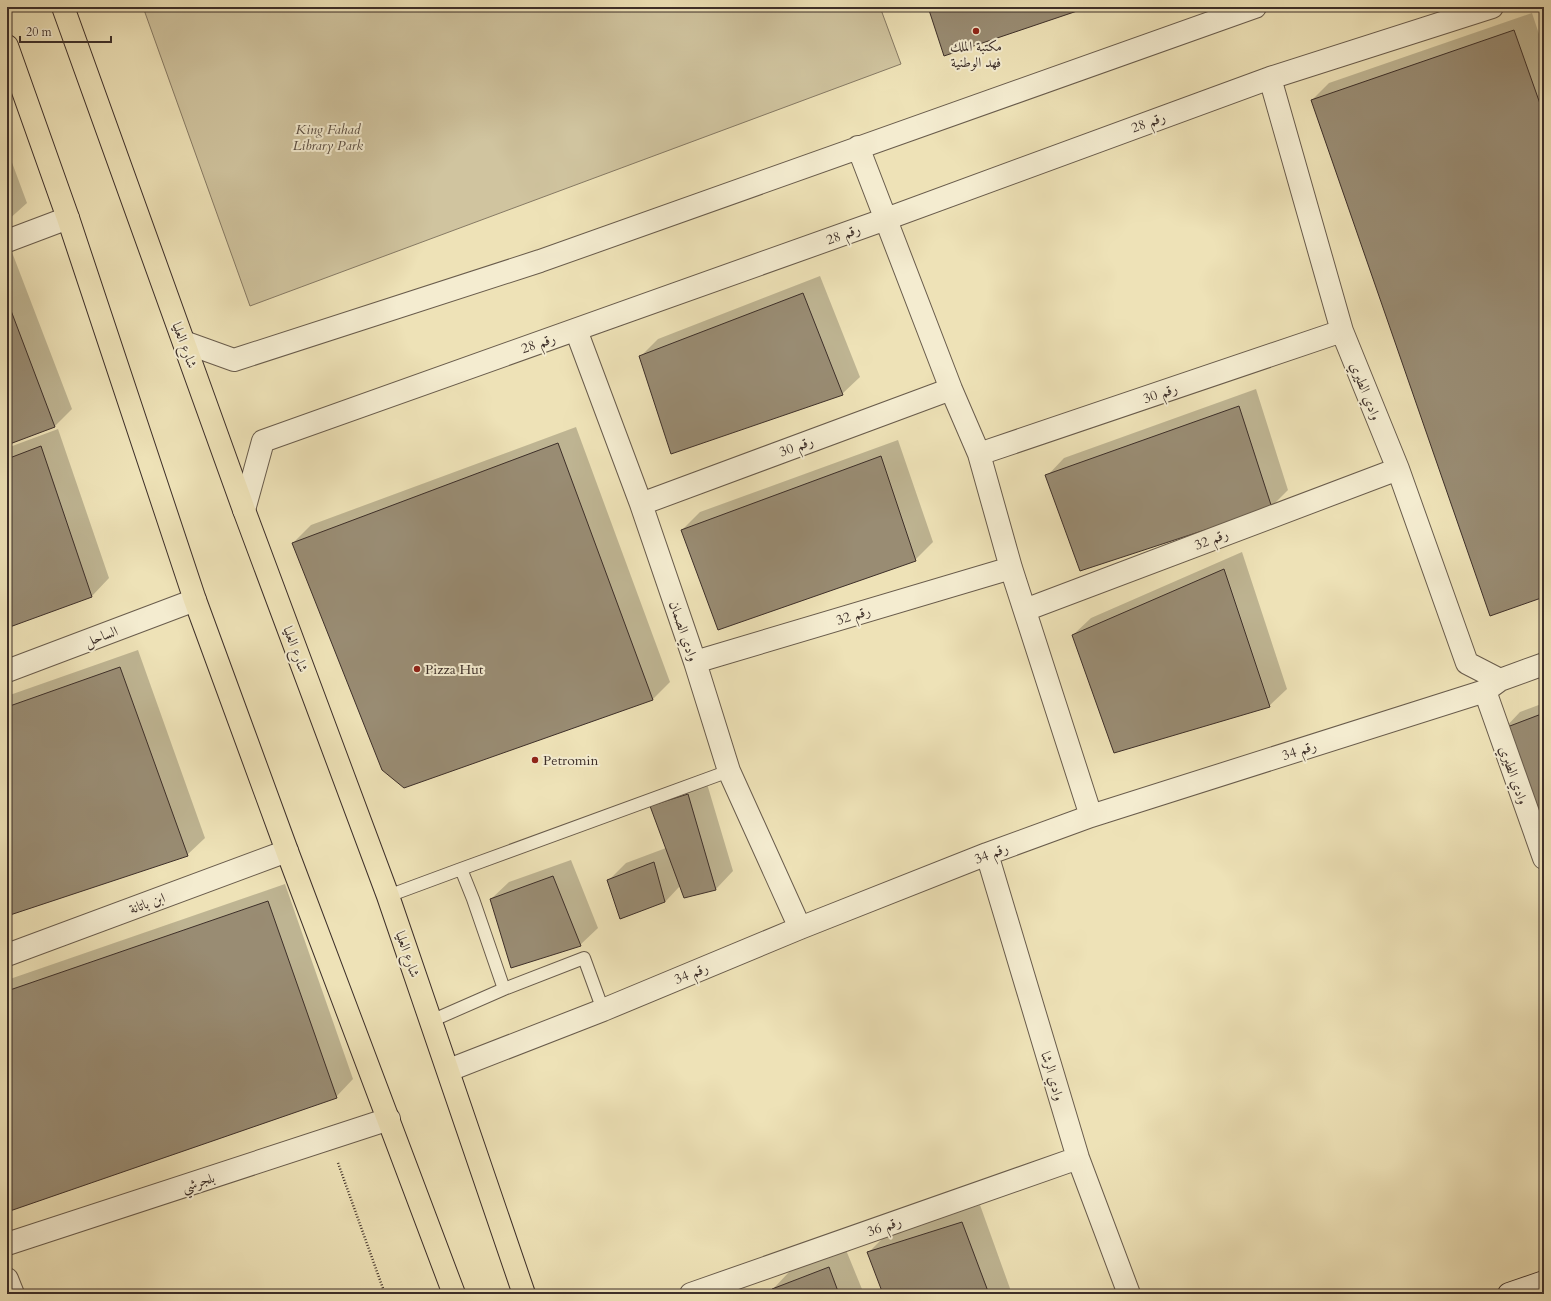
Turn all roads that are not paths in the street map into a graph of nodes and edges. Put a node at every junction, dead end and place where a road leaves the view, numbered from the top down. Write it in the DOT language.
graph roads {
  1 [pos="63,7"];
  2 [pos="1255,7"];
  3 [pos="1492,7"];
  4 [pos="7,46"];
  5 [pos="1270,78"];
  6 [pos="858,147"];
  7 [pos="68,218"];
  8 [pos="886,219"];
  9 [pos="7,241"];
  10 [pos="576,330"];
  11 [pos="1342,331"];
  12 [pos="184,342"];
  13 [pos="951,389"];
  14 [pos="979,454"];
  15 [pos="1398,469"];
  16 [pos="641,504"];
  17 [pos="244,510"];
  18 [pos="1011,568"];
  19 [pos="195,600"];
  20 [pos="1025,610"];
  21 [pos="695,662"];
  22 [pos="1544,664"];
  23 [pos="7,672"];
  24 [pos="1493,685"];
  25 [pos="729,771"];
  26 [pos="1092,816"];
  27 [pos="286,851"];
  28 [pos="987,854"];
  29 [pos="1544,858"];
  30 [pos="461,869"];
  31 [pos="388,896"];
  32 [pos="800,928"];
  33 [pos="7,955"];
  34 [pos="504,989"];
  35 [pos="602,1010"];
  36 [pos="431,1021"];
  37 [pos="449,1070"];
  38 [pos="389,1119"];
  39 [pos="1078,1158"];
  40 [pos="7,1244"];
  41 [pos="7,1279"];
  42 [pos="1544,1282"];
  43 [pos="12,1294"];
  44 [pos="454,1294"];
  45 [pos="524,1294"];
  46 [pos="691,1294"];
  47 [pos="1128,1294"];
  48 [pos="1509,1294"];
  1 -- 12 [label="main road, شارع العليا"];
  2 -- 6 [label="street"];
  3 -- 5 [label="street, رقم 28"];
  4 -- 7 [label="main road"];
  5 -- 8 [label="street, رقم 28"];
  5 -- 11 [label="street, وادي الطيري"];
  6 -- 8 [label="street"];
  6 -- 12 [label="street"];
  7 -- 9 [label="street"];
  7 -- 19 [label="main road"];
  8 -- 10 [label="street, رقم 28"];
  8 -- 13 [label="street"];
  10 -- 16 [label="street, وادي الصمان"];
  10 -- 17 [label="street, رقم 28"];
  11 -- 14 [label="street, رقم 30"];
  11 -- 15 [label="street, وادي الطيري"];
  12 -- 17 [label="main road, شارع العليا"];
  13 -- 14 [label="street"];
  13 -- 16 [label="street, رقم 30"];
  14 -- 18 [label="street"];
  15 -- 20 [label="street, رقم 32"];
  15 -- 24 [label="street, وادي الطيري"];
  16 -- 21 [label="street, وادي الصمان"];
  17 -- 31 [label="main road, شارع العليا"];
  18 -- 20 [label="street"];
  18 -- 21 [label="street, رقم 32"];
  19 -- 23 [label="street, الساحل"];
  19 -- 27 [label="main road"];
  20 -- 26 [label="street"];
  21 -- 25 [label="street, وادي الصمان"];
  22 -- 24 [label="street, رقم 34"];
  24 -- 26 [label="street, رقم 34"];
  24 -- 29 [label="street, وادي الطيري"];
  25 -- 30 [label="lane"];
  25 -- 32 [label="street, وادي الصمان"];
  26 -- 28 [label="street, رقم 34"];
  27 -- 33 [label="street, ابن باتانة"];
  27 -- 38 [label="main road"];
  28 -- 32 [label="street, رقم 34"];
  28 -- 39 [label="street, وادي الرشا"];
  30 -- 31 [label="lane"];
  30 -- 34 [label="lane"];
  31 -- 36 [label="main road, شارع العليا"];
  32 -- 35 [label="street, رقم 34"];
  34 -- 35 [label="lane"];
  34 -- 36 [label="lane"];
  35 -- 37 [label="street, رقم 34"];
  36 -- 37 [label="main road, شارع العليا"];
  37 -- 45 [label="main road, شارع العليا"];
  38 -- 40 [label="street, بلجرشي"];
  38 -- 44 [label="main road"];
  39 -- 46 [label="street, رقم 36"];
  39 -- 47 [label="street, وادي الرشا"];
  41 -- 43 [label="street"];
  42 -- 48 [label="street"];
}
